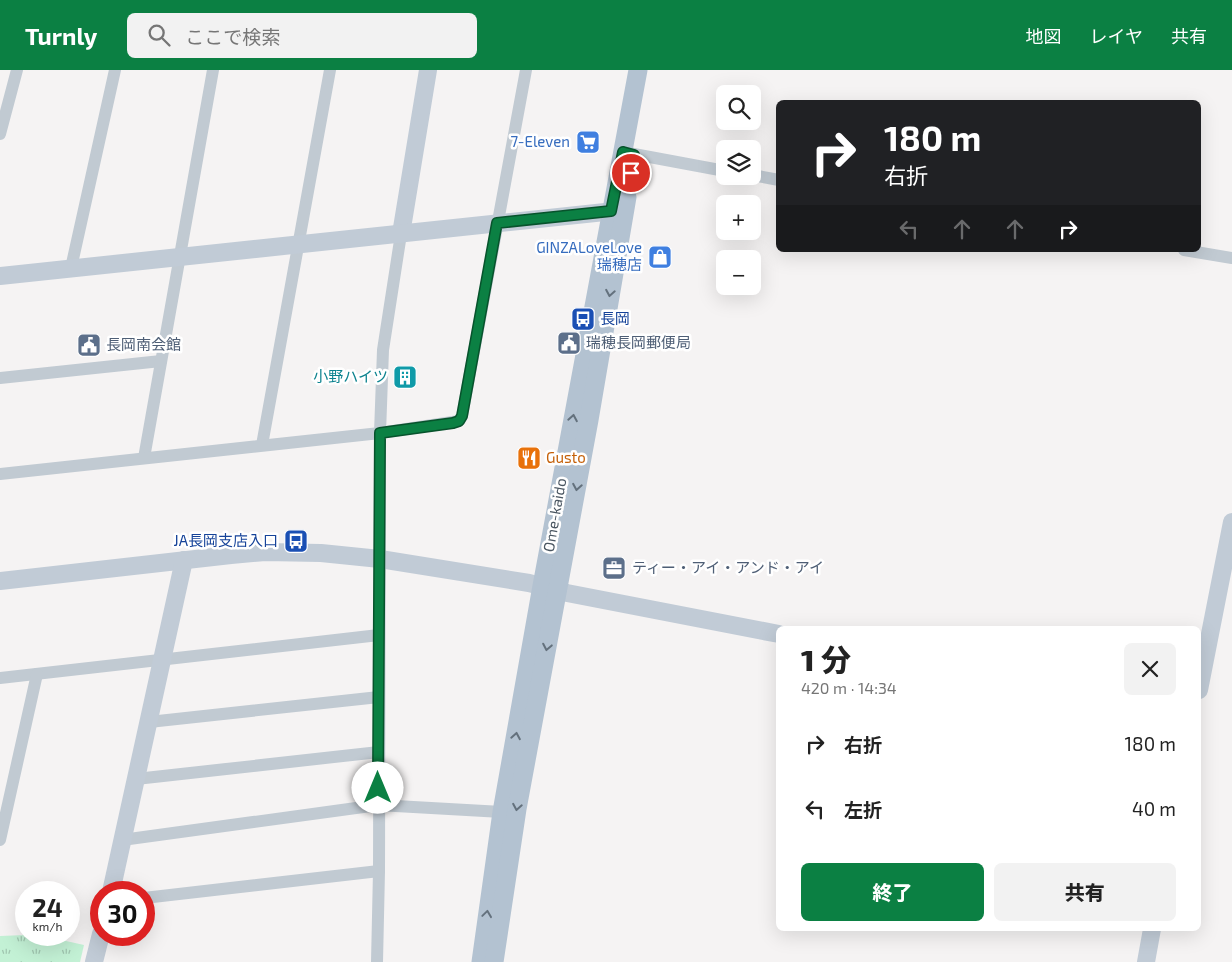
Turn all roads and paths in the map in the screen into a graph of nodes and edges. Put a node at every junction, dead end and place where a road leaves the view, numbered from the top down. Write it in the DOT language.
graph roads {
  1 [pos="17,70"];
  2 [pos="115,70"];
  3 [pos="213,70"];
  4 [pos="330,70"];
  5 [pos="428,70"];
  6 [pos="526,70"];
  7 [pos="638,70"];
  8 [pos="650,70"];
  9 [pos="0,134"];
  10 [pos="629,154"];
  11 [pos="716,169"];
  12 [pos="761,177"];
  13 [pos="776,179"];
  14 [pos="618,211"];
  15 [pos="497,223"];
  16 [pos="401,234"];
  17 [pos="299,244"];
  18 [pos="1196,252"];
  19 [pos="181,257"];
  20 [pos="1232,258"];
  21 [pos="71,268"];
  22 [pos="0,276"];
  23 [pos="161,360"];
  24 [pos="0,378"];
  25 [pos="380,433"];
  26 [pos="262,445"];
  27 [pos="144,458"];
  28 [pos="0,474"];
  29 [pos="1232,522"];
  30 [pos="380,559"];
  31 [pos="184,560"];
  32 [pos="0,581"];
  33 [pos="550,588"];
  34 [pos="776,633"];
  35 [pos="379,635"];
  36 [pos="163,659"];
  37 [pos="36,674"];
  38 [pos="0,678"];
  39 [pos="1201,680"];
  40 [pos="379,697"];
  41 [pos="148,722"];
  42 [pos="379,752"];
  43 [pos="136,778"];
  44 [pos="378,805"];
  45 [pos="502,812"];
  46 [pos="0,840"];
  47 [pos="122,840"];
  48 [pos="379,871"];
  49 [pos="113,881"];
  50 [pos="155,897"];
  51 [pos="1152,931"];
  52 [pos="98,946"];
  53 [pos="94,962"];
  54 [pos="375,962"];
  55 [pos="481,962"];
  56 [pos="494,962"];
  57 [pos="1146,962"];
  1 -- 9 [label="street"];
  2 -- 21 [label="street"];
  3 -- 19 [label="street"];
  4 -- 17 [label="street"];
  5 -- 16 [label="street"];
  6 -- 15 [label="street"];
  7 -- 10 [label="main road, Ome-kaido"];
  8 -- 10 [label="main road, Ome-kaido"];
  10 -- 11 [label="street"];
  10 -- 14 [label="main road, Ome-kaido"];
  12 -- 13 [label="street"];
  14 -- 15 [label="street"];
  14 -- 33 [label="main road, Ome-kaido"];
  15 -- 16 [label="street"];
  15 -- 25 [label="street"];
  16 -- 17 [label="street"];
  16 -- 25 [label="street"];
  17 -- 19 [label="street"];
  17 -- 26 [label="street"];
  18 -- 20 [label="street"];
  19 -- 21 [label="street"];
  19 -- 23 [label="street"];
  21 -- 22 [label="street"];
  23 -- 24 [label="street"];
  23 -- 27 [label="street"];
  25 -- 26 [label="street"];
  25 -- 30 [label="street"];
  26 -- 27 [label="street"];
  27 -- 28 [label="street"];
  29 -- 39 [label="street"];
  30 -- 31 [label="street"];
  30 -- 33 [label="street"];
  30 -- 35 [label="street"];
  31 -- 32 [label="street"];
  31 -- 36 [label="street"];
  33 -- 34 [label="street"];
  45 -- 33 [label="main road, Ome-kaido, one-way"];
  33 -- 56 [label="main road, Ome-kaido, one-way"];
  35 -- 36 [label="street"];
  35 -- 40 [label="street"];
  36 -- 37 [label="street"];
  36 -- 41 [label="street"];
  37 -- 38 [label="street"];
  37 -- 46 [label="street"];
  40 -- 41 [label="street"];
  40 -- 42 [label="street"];
  41 -- 43 [label="street"];
  42 -- 43 [label="street"];
  42 -- 44 [label="street"];
  43 -- 47 [label="street"];
  44 -- 45 [label="street"];
  44 -- 47 [label="street"];
  44 -- 48 [label="street"];
  55 -- 45 [label="main road, Ome-kaido, one-way"];
  47 -- 49 [label="street"];
  48 -- 50 [label="street"];
  48 -- 54 [label="street"];
  51 -- 57 [label="street"];
  52 -- 53 [label="street"];
}
